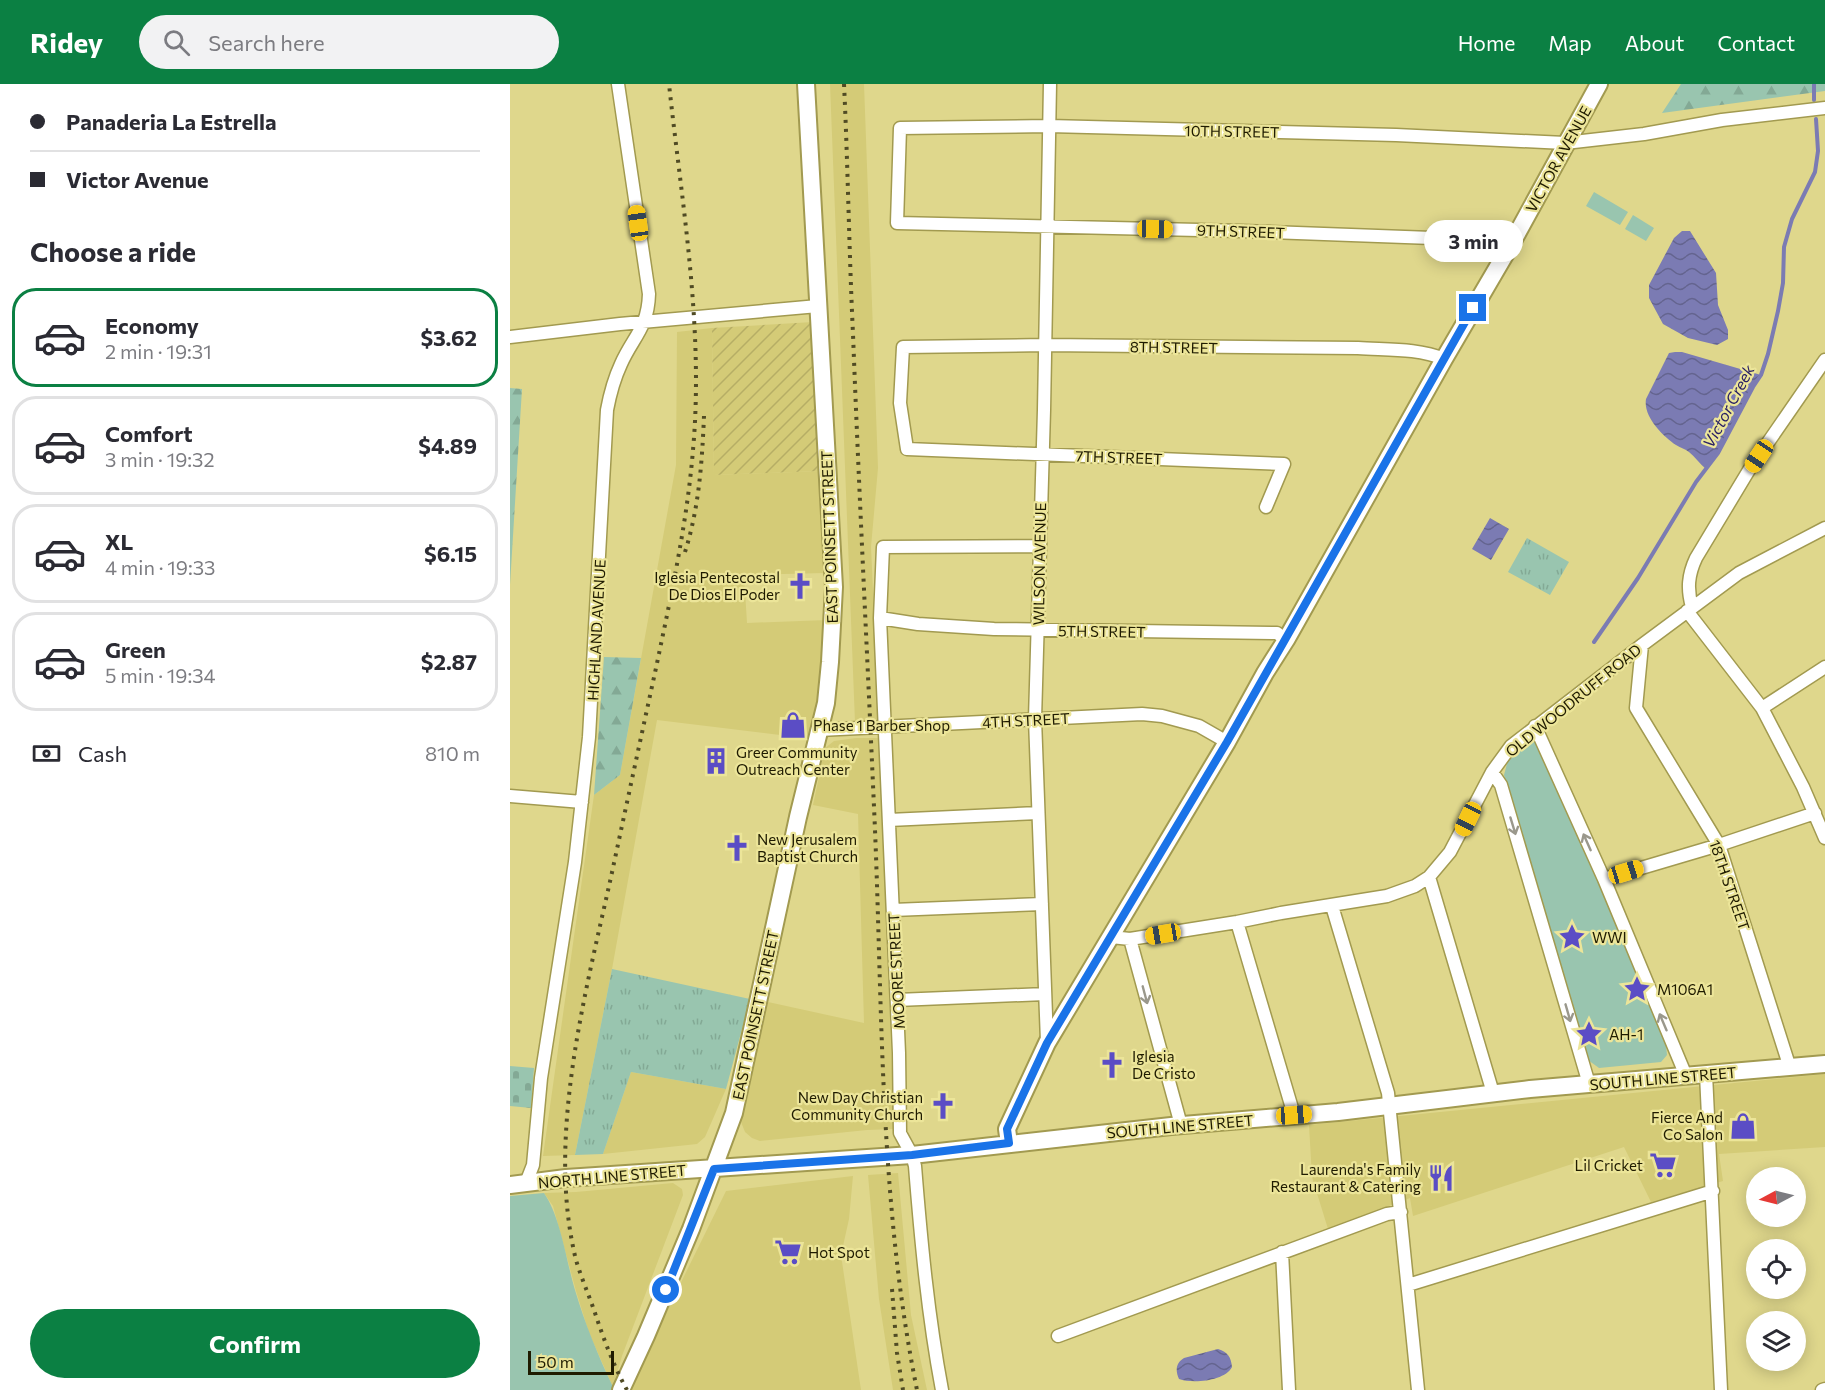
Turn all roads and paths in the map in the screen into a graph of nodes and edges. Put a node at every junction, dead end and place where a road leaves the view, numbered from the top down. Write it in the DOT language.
graph roads {
  1 [pos="618,84"];
  2 [pos="806,84"];
  3 [pos="1050,84"];
  4 [pos="1599,84"];
  5 [pos="1825,108"];
  6 [pos="1049,126"];
  7 [pos="1565,143"];
  8 [pos="897,223"];
  9 [pos="1046,227"];
  10 [pos="1513,241"];
  11 [pos="818,306"];
  12 [pos="645,322"];
  13 [pos="510,337"];
  14 [pos="1045,345"];
  15 [pos="1444,359"];
  16 [pos="1825,360"];
  17 [pos="907,449"];
  18 [pos="1041,454"];
  19 [pos="1266,507"];
  20 [pos="1825,528"];
  21 [pos="1039,546"];
  22 [pos="1690,609"];
  23 [pos="880,618"];
  24 [pos="1037,629"];
  25 [pos="1286,640"];
  26 [pos="1642,645"];
  27 [pos="1825,667"];
  28 [pos="1762,708"];
  29 [pos="1035,719"];
  30 [pos="1535,726"];
  31 [pos="885,728"];
  32 [pos="819,730"];
  33 [pos="1227,742"];
  34 [pos="1492,772"];
  35 [pos="510,796"];
  36 [pos="582,802"];
  37 [pos="1038,813"];
  38 [pos="1815,813"];
  39 [pos="889,820"];
  40 [pos="1825,838"];
  41 [pos="1719,845"];
  42 [pos="1429,877"];
  43 [pos="1604,879"];
  44 [pos="1042,904"];
  45 [pos="1332,906"];
  46 [pos="893,910"];
  47 [pos="1237,922"];
  48 [pos="1111,937"];
  49 [pos="1130,939"];
  50 [pos="1046,994"];
  51 [pos="897,1000"];
  52 [pos="1047,1043"];
  53 [pos="1825,1064"];
  54 [pos="1790,1068"];
  55 [pos="1706,1074"];
  56 [pos="1686,1076"];
  57 [pos="1589,1084"];
  58 [pos="1493,1093"];
  59 [pos="1390,1106"];
  60 [pos="1294,1115"];
  61 [pos="1181,1125"];
  62 [pos="1009,1143"];
  63 [pos="912,1155"];
  64 [pos="714,1169"];
  65 [pos="518,1184"];
  66 [pos="1713,1191"];
  67 [pos="1401,1212"];
  68 [pos="1282,1252"];
  69 [pos="1408,1285"];
  70 [pos="1058,1336"];
  71 [pos="621,1390"];
  72 [pos="942,1390"];
  73 [pos="1289,1390"];
  74 [pos="1418,1390"];
  75 [pos="1721,1390"];
  1 -- 12 [label="street, HIGHLAND AVENUE"];
  2 -- 11 [label="main road, EAST POINSETT STREET"];
  3 -- 6 [label="street, WILSON AVENUE"];
  4 -- 7 [label="main road, VICTOR AVENUE"];
  5 -- 7 [label="street, 10TH STREET"];
  6 -- 7 [label="street, 10TH STREET"];
  6 -- 8 [label="street, 10TH STREET"];
  6 -- 9 [label="street, WILSON AVENUE"];
  7 -- 10 [label="main road, VICTOR AVENUE"];
  8 -- 9 [label="street, 9TH STREET"];
  9 -- 10 [label="street, 9TH STREET"];
  9 -- 14 [label="street, WILSON AVENUE"];
  10 -- 15 [label="main road, VICTOR AVENUE"];
  11 -- 12 [label="street"];
  11 -- 32 [label="main road, EAST POINSETT STREET"];
  12 -- 13 [label="street"];
  12 -- 36 [label="street, HIGHLAND AVENUE"];
  14 -- 15 [label="street, 8TH STREET"];
  14 -- 17 [label="street, 8TH STREET"];
  14 -- 18 [label="street, WILSON AVENUE"];
  15 -- 25 [label="main road, VICTOR AVENUE"];
  16 -- 22 [label="street"];
  17 -- 18 [label="street, 7TH STREET"];
  18 -- 19 [label="street, 7TH STREET"];
  18 -- 21 [label="street, WILSON AVENUE"];
  20 -- 22 [label="street, OLD WOODRUFF ROAD"];
  21 -- 23 [label="street, MOORE STREET"];
  21 -- 24 [label="street, WILSON AVENUE"];
  22 -- 26 [label="street, OLD WOODRUFF ROAD"];
  22 -- 28 [label="street"];
  23 -- 24 [label="street, 5TH STREET"];
  23 -- 31 [label="street, MOORE STREET"];
  24 -- 25 [label="street, 5TH STREET"];
  24 -- 29 [label="street, WILSON AVENUE"];
  25 -- 33 [label="main road, VICTOR AVENUE"];
  26 -- 30 [label="street, OLD WOODRUFF ROAD"];
  26 -- 41 [label="street, 18TH STREET"];
  27 -- 28 [label="street"];
  28 -- 38 [label="street"];
  29 -- 31 [label="street, 4TH STREET"];
  29 -- 33 [label="street, 4TH STREET"];
  29 -- 37 [label="street, WILSON AVENUE"];
  30 -- 34 [label="street, OLD WOODRUFF ROAD"];
  43 -- 30 [label="street, one-way"];
  31 -- 32 [label="street, 4TH STREET"];
  31 -- 39 [label="street, MOORE STREET"];
  32 -- 64 [label="main road, EAST POINSETT STREET"];
  33 -- 48 [label="main road, VICTOR AVENUE"];
  34 -- 42 [label="street, OLD WOODRUFF ROAD"];
  34 -- 57 [label="street, one-way"];
  35 -- 36 [label="street"];
  36 -- 65 [label="street, HIGHLAND AVENUE"];
  37 -- 39 [label="street"];
  37 -- 44 [label="street, WILSON AVENUE"];
  38 -- 40 [label="street"];
  38 -- 41 [label="street"];
  39 -- 46 [label="street, MOORE STREET"];
  41 -- 43 [label="street"];
  41 -- 54 [label="street, 18TH STREET"];
  42 -- 45 [label="street, OLD WOODRUFF ROAD"];
  42 -- 58 [label="street"];
  56 -- 43 [label="street, one-way"];
  44 -- 46 [label="street"];
  44 -- 50 [label="street, WILSON AVENUE"];
  45 -- 47 [label="street, OLD WOODRUFF ROAD"];
  45 -- 59 [label="street"];
  46 -- 51 [label="street, MOORE STREET"];
  47 -- 49 [label="street, OLD WOODRUFF ROAD"];
  47 -- 60 [label="street"];
  48 -- 49 [label="street, OLD WOODRUFF ROAD"];
  48 -- 52 [label="main road, VICTOR AVENUE"];
  49 -- 61 [label="street, one-way"];
  50 -- 51 [label="street"];
  50 -- 52 [label="street, WILSON AVENUE"];
  51 -- 63 [label="street, MOORE STREET"];
  52 -- 62 [label="main road, VICTOR AVENUE"];
  53 -- 54 [label="main road, SOUTH LINE STREET"];
  54 -- 55 [label="main road, SOUTH LINE STREET"];
  55 -- 56 [label="main road, SOUTH LINE STREET"];
  55 -- 66 [label="street"];
  56 -- 57 [label="main road, SOUTH LINE STREET"];
  57 -- 58 [label="main road, SOUTH LINE STREET"];
  58 -- 59 [label="main road, SOUTH LINE STREET"];
  59 -- 60 [label="main road, SOUTH LINE STREET"];
  59 -- 67 [label="street"];
  60 -- 61 [label="main road, SOUTH LINE STREET"];
  61 -- 62 [label="main road, SOUTH LINE STREET"];
  62 -- 63 [label="main road, SOUTH LINE STREET"];
  63 -- 64 [label="main road, SOUTH LINE STREET"];
  63 -- 72 [label="street, MOORE STREET"];
  64 -- 65 [label="main road, NORTH LINE STREET"];
  64 -- 71 [label="main road, EAST POINSETT STREET"];
  66 -- 69 [label="street"];
  66 -- 75 [label="street"];
  67 -- 68 [label="street"];
  67 -- 69 [label="street"];
  68 -- 70 [label="street"];
  68 -- 73 [label="street"];
  69 -- 74 [label="street"];
}
